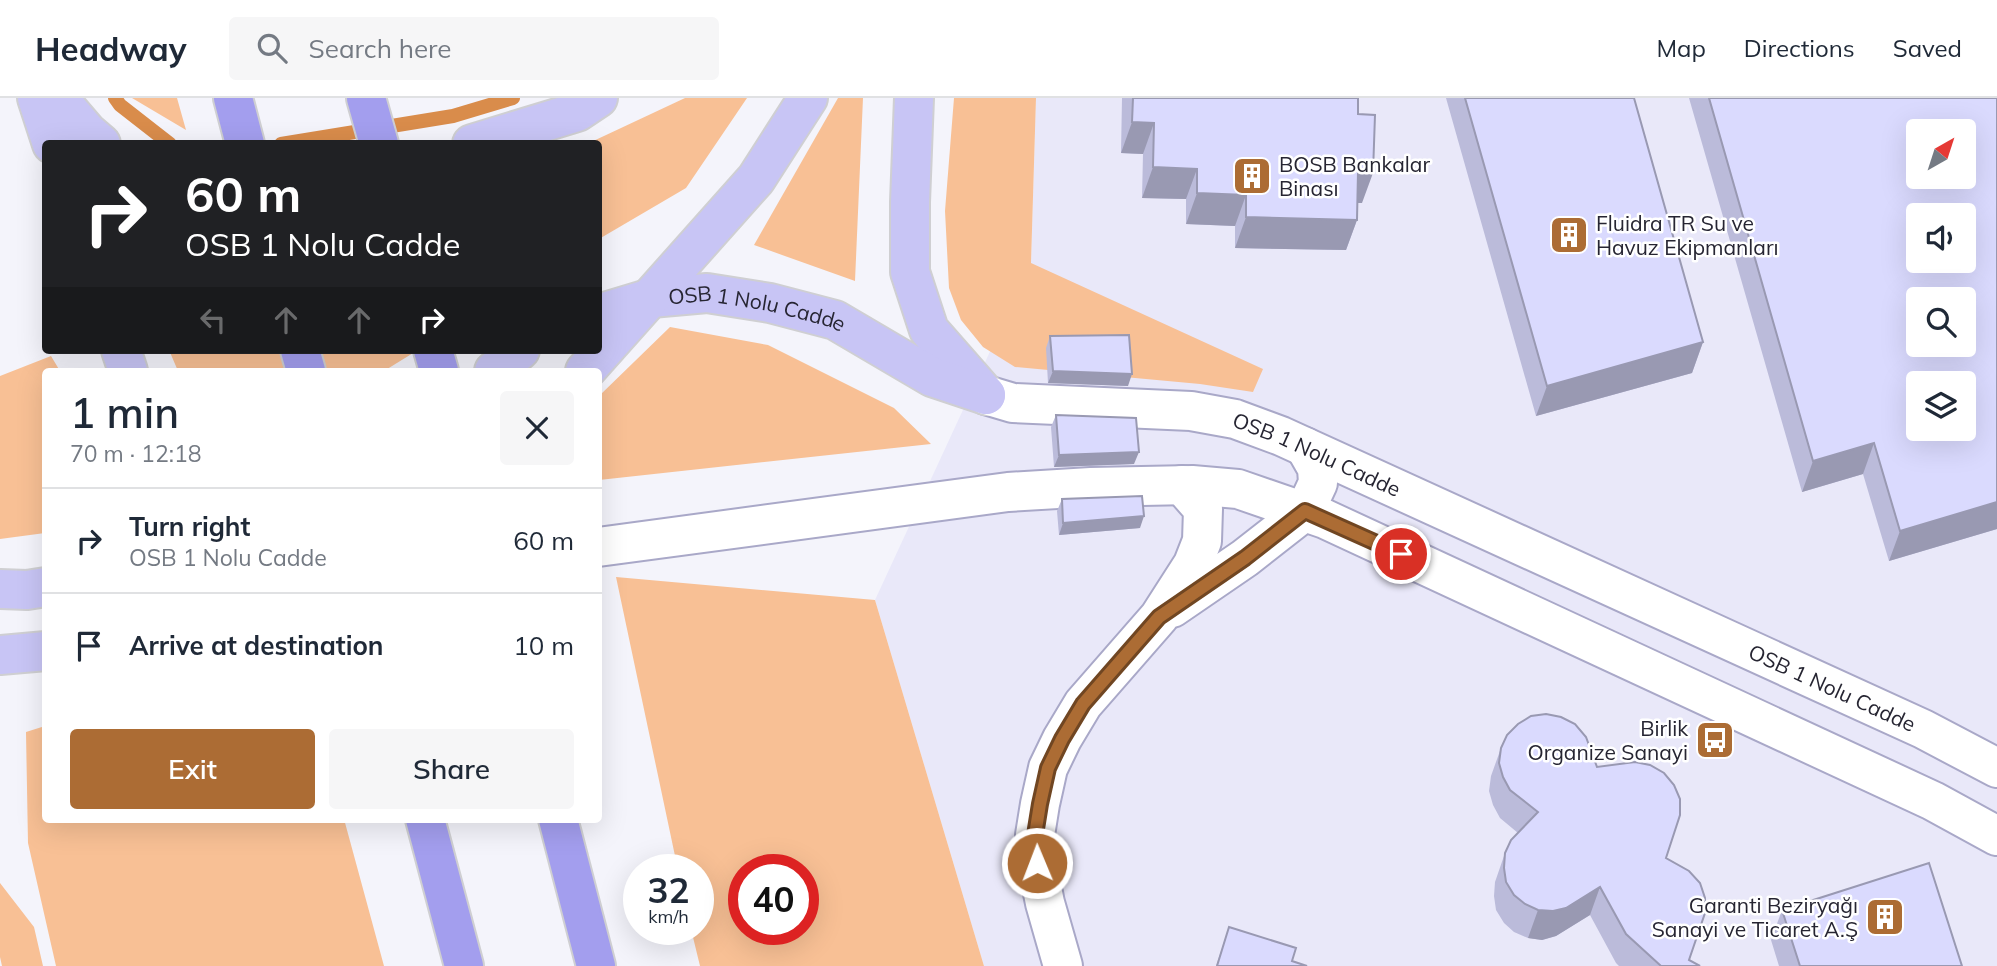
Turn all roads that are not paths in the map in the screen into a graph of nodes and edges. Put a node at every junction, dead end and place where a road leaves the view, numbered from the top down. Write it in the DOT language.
graph roads {
  1 [pos="37,98"];
  2 [pos="58,98"];
  3 [pos="233,98"];
  4 [pos="366,98"];
  5 [pos="598,98"];
  6 [pos="808,98"];
  7 [pos="914,98"];
  8 [pos="51,140"];
  9 [pos="96,140"];
  10 [pos="244,140"];
  11 [pos="378,140"];
  12 [pos="485,140"];
  13 [pos="651,298"];
  14 [pos="602,313"];
  15 [pos="602,352"];
  16 [pos="515,354"];
  17 [pos="600,354"];
  18 [pos="498,368"];
  19 [pos="588,368"];
  20 [pos="986,395"];
  21 [pos="1305,447"];
  22 [pos="1182,485"];
  23 [pos="1305,511"];
  24 [pos="602,546"];
  25 [pos="42,588"];
  26 [pos="0,589"];
  27 [pos="1159,617"];
  28 [pos="42,651"];
  29 [pos="0,655"];
  30 [pos="1997,768"];
  31 [pos="426,823"];
  32 [pos="559,823"];
  33 [pos="1997,835"];
  34 [pos="593,951"];
  35 [pos="464,966"];
  36 [pos="1063,966"];
  1 -- 8 [label="main road"];
  2 -- 9 [label="main road"];
  3 -- 10 [label="highway"];
  4 -- 11 [label="highway"];
  5 -- 12 [label="main road"];
  6 -- 13 [label="main road"];
  7 -- 20 [label="main road"];
  13 -- 14 [label="main road, OSB 1 Nolu Cadde"];
  13 -- 15 [label="main road"];
  13 -- 20 [label="main road, OSB 1 Nolu Cadde"];
  16 -- 18 [label="main road"];
  17 -- 19 [label="main road"];
  20 -- 21 [label="street, OSB 1 Nolu Cadde"];
  21 -- 23 [label="street"];
  21 -- 30 [label="street, OSB 1 Nolu Cadde"];
  22 -- 23 [label="street"];
  22 -- 24 [label="street"];
  22 -- 27 [label="street"];
  23 -- 27 [label="street"];
  23 -- 33 [label="street"];
  25 -- 26 [label="main road"];
  27 -- 36 [label="street"];
  28 -- 29 [label="main road"];
  31 -- 35 [label="highway"];
  32 -- 34 [label="highway"];
}
